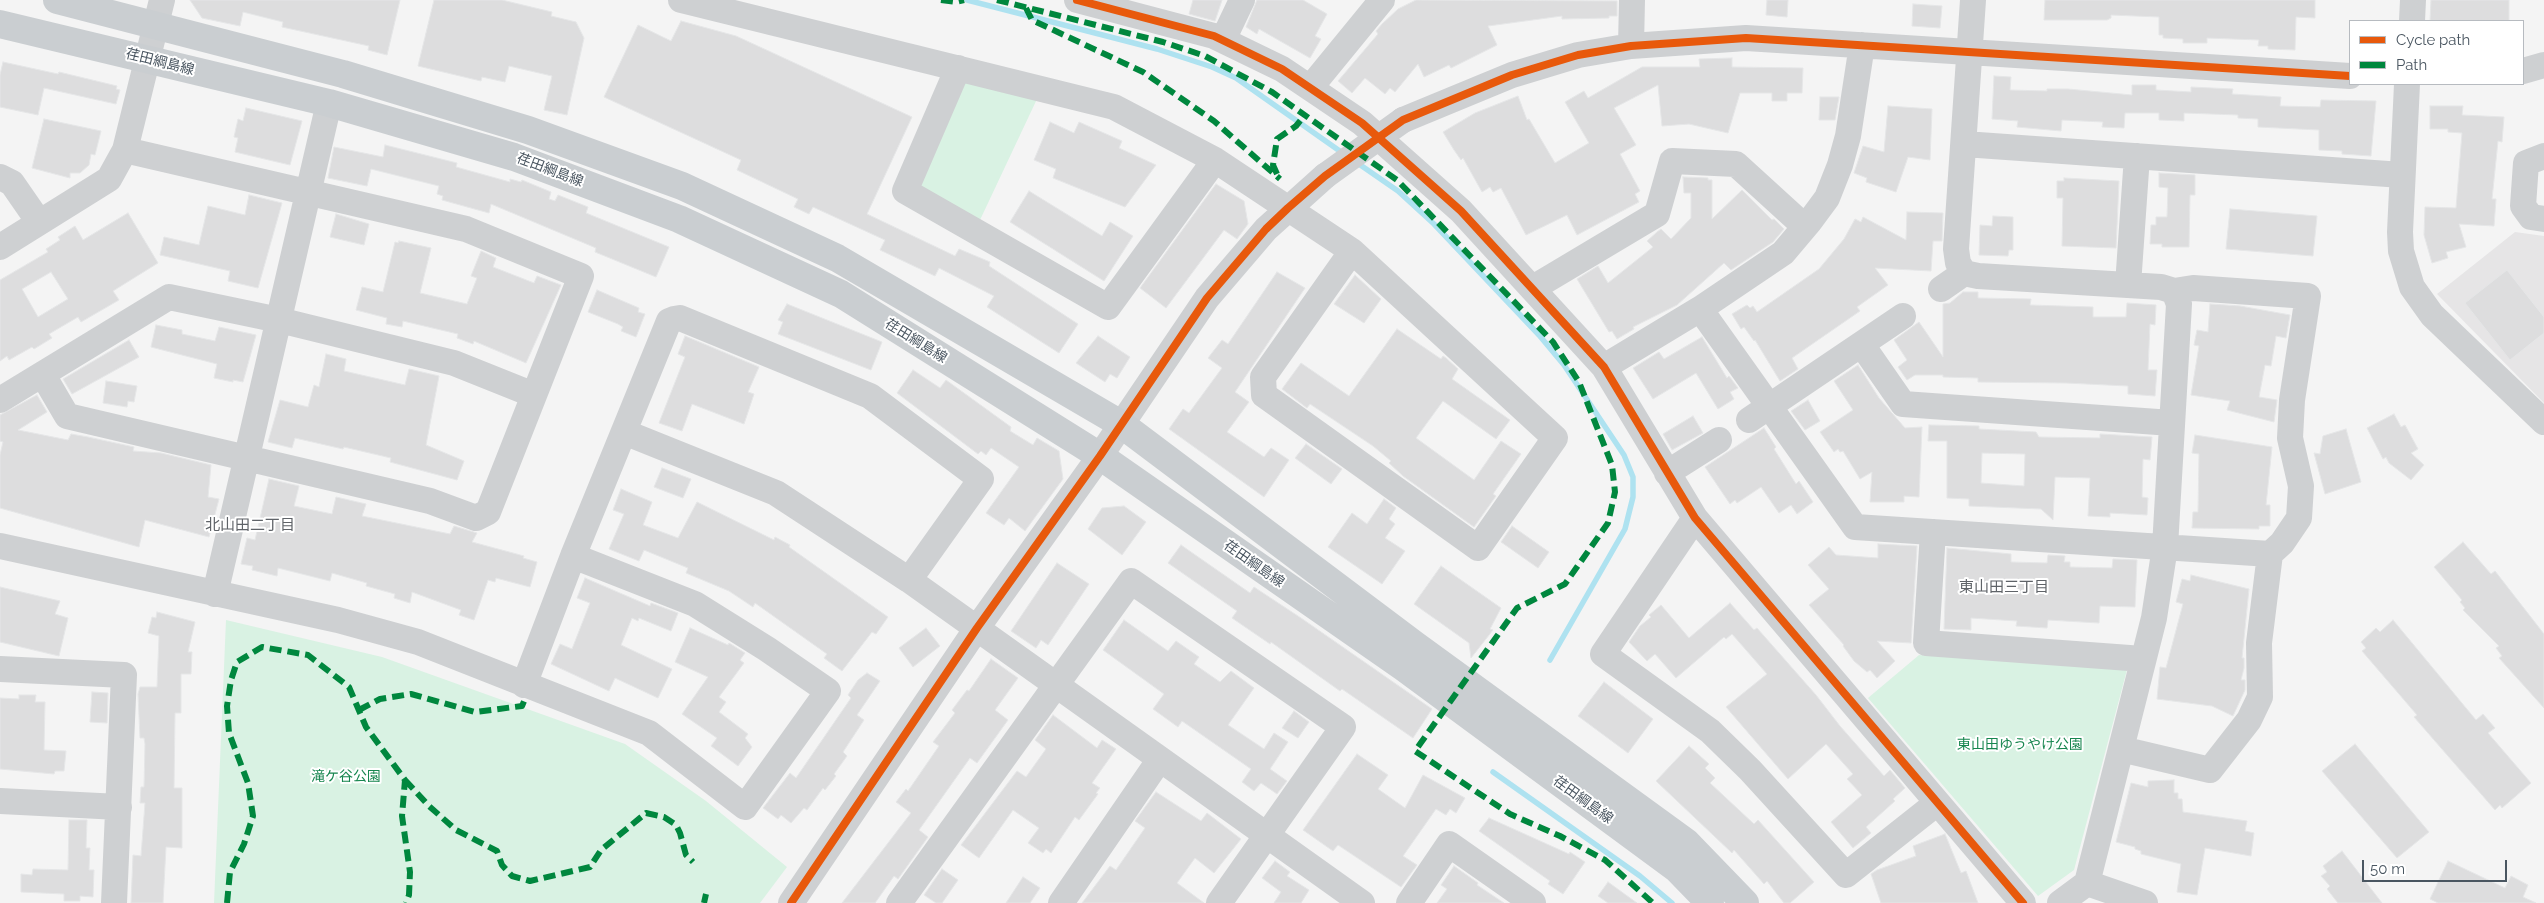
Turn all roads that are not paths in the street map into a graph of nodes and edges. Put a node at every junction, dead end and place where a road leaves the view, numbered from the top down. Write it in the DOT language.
graph roads {
  1 [pos="58,0"];
  2 [pos="681,0"];
  3 [pos="1079,0"];
  4 [pos="1242,0"];
  5 [pos="1632,0"];
  6 [pos="1973,0"];
  7 [pos="2413,0"];
  8 [pos="1374,2"];
  9 [pos="160,13"];
  10 [pos="2412,20"];
  11 [pos="0,24"];
  12 [pos="1223,40"];
  13 [pos="1862,45"];
  14 [pos="1631,46"];
  15 [pos="1970,51"];
  16 [pos="149,60"];
  17 [pos="2544,65"];
  18 [pos="958,68"];
  19 [pos="2524,71"];
  20 [pos="2349,76"];
  21 [pos="2407,85"];
  22 [pos="1310,88"];
  23 [pos="329,103"];
  24 [pos="1964,144"];
  25 [pos="125,150"];
  26 [pos="2137,156"];
  27 [pos="2544,156"];
  28 [pos="1216,160"];
  29 [pos="2402,175"];
  30 [pos="0,178"];
  31 [pos="308,191"];
  32 [pos="1288,208"];
  33 [pos="2544,219"];
  34 [pos="39,222"];
  35 [pos="1804,226"];
  36 [pos="0,247"];
  37 [pos="1352,251"];
  38 [pos="1964,273"];
  39 [pos="2128,285"];
  40 [pos="1533,288"];
  41 [pos="1941,289"];
  42 [pos="2174,291"];
  43 [pos="1700,309"];
  44 [pos="1903,316"];
  45 [pos="279,320"];
  46 [pos="1862,345"];
  47 [pos="1604,367"];
  48 [pos="43,375"];
  49 [pos="534,395"];
  50 [pos="0,400"];
  51 [pos="1759,414"];
  52 [pos="2544,422"];
  53 [pos="2172,423"];
  54 [pos="1121,424"];
  55 [pos="624,432"];
  56 [pos="1720,440"];
  57 [pos="246,456"];
  58 [pos="1100,456"];
  59 [pos="1667,473"];
  60 [pos="1695,518"];
  61 [pos="1933,532"];
  62 [pos="0,546"];
  63 [pos="2165,547"];
  64 [pos="2270,554"];
  65 [pos="574,556"];
  66 [pos="909,580"];
  67 [pos="215,594"];
  68 [pos="977,628"];
  69 [pos="2144,659"];
  70 [pos="0,668"];
  71 [pos="524,685"];
  72 [pos="1054,685"];
  73 [pos="2121,749"];
  74 [pos="1160,759"];
  75 [pos="0,801"];
  76 [pos="1937,802"];
  77 [pos="119,807"];
  78 [pos="1266,834"];
  79 [pos="2087,883"];
  80 [pos="1333,895"];
  81 [pos="114,903"];
  82 [pos="791,903"];
  83 [pos="899,903"];
  84 [pos="1061,903"];
  85 [pos="1218,903"];
  86 [pos="1362,903"];
  87 [pos="1409,903"];
  88 [pos="1533,903"];
  89 [pos="1710,903"];
  90 [pos="1745,903"];
  91 [pos="2023,903"];
  92 [pos="2060,903"];
  93 [pos="2145,903"];
  1 -- 9 [label="main road, 荏田綱島線"];
  2 -- 18 [label="street"];
  3 -- 12 [label="street"];
  4 -- 12 [label="street"];
  5 -- 14 [label="street"];
  6 -- 15 [label="street"];
  7 -- 10 [label="street"];
  8 -- 22 [label="street"];
  9 -- 16 [label="street"];
  9 -- 54 [label="main road, 荏田綱島線"];
  11 -- 16 [label="main road, 荏田綱島線"];
  12 -- 22 [label="street"];
  13 -- 14 [label="street"];
  13 -- 15 [label="street"];
  13 -- 35 [label="street"];
  14 -- 32 [label="street, bridge"];
  15 -- 20 [label="street"];
  15 -- 24 [label="street"];
  16 -- 23 [label="main road, 荏田綱島線"];
  16 -- 25 [label="street"];
  17 -- 19 [label="street"];
  18 -- 28 [label="street"];
  18 -- 28 [label="street"];
  21 -- 29 [label="street"];
  22 -- 40 [label="street"];
  23 -- 31 [label="street"];
  23 -- 58 [label="main road, 荏田綱島線"];
  24 -- 26 [label="street"];
  24 -- 38 [label="street"];
  25 -- 31 [label="street"];
  25 -- 34 [label="street"];
  26 -- 29 [label="street"];
  26 -- 39 [label="street"];
  27 -- 33 [label="street"];
  28 -- 32 [label="street"];
  29 -- 52 [label="street"];
  30 -- 34 [label="street"];
  31 -- 45 [label="street"];
  31 -- 49 [label="street"];
  32 -- 37 [label="street"];
  32 -- 54 [label="street"];
  34 -- 36 [label="street"];
  35 -- 40 [label="street"];
  35 -- 43 [label="street"];
  37 -- 37 [label="street"];
  38 -- 39 [label="street"];
  38 -- 41 [label="street"];
  39 -- 42 [label="street"];
  40 -- 47 [label="street"];
  42 -- 53 [label="street"];
  42 -- 64 [label="street"];
  43 -- 47 [label="street"];
  43 -- 51 [label="street"];
  44 -- 46 [label="street"];
  45 -- 48 [label="street"];
  45 -- 49 [label="street"];
  45 -- 57 [label="street"];
  46 -- 51 [label="street"];
  46 -- 53 [label="street"];
  47 -- 59 [label="street"];
  48 -- 50 [label="street"];
  48 -- 57 [label="street"];
  49 -- 57 [label="street"];
  51 -- 61 [label="street"];
  53 -- 63 [label="street"];
  54 -- 58 [label="street"];
  54 -- 90 [label="main road, 荏田綱島線"];
  55 -- 65 [label="street"];
  55 -- 66 [label="street"];
  55 -- 66 [label="street"];
  56 -- 59 [label="street"];
  57 -- 67 [label="street"];
  58 -- 68 [label="street"];
  58 -- 89 [label="main road, 荏田綱島線"];
  59 -- 60 [label="street"];
  60 -- 76 [label="street"];
  60 -- 76 [label="street"];
  61 -- 63 [label="street"];
  61 -- 69 [label="street"];
  62 -- 67 [label="street"];
  63 -- 64 [label="street"];
  63 -- 69 [label="street"];
  64 -- 73 [label="street"];
  65 -- 71 [label="street"];
  65 -- 71 [label="street"];
  66 -- 68 [label="street"];
  67 -- 71 [label="street"];
  68 -- 72 [label="street"];
  68 -- 82 [label="street"];
  69 -- 73 [label="street"];
  70 -- 77 [label="street"];
  72 -- 74 [label="street"];
  72 -- 78 [label="street"];
  72 -- 83 [label="street"];
  73 -- 79 [label="street"];
  74 -- 78 [label="street"];
  74 -- 84 [label="street"];
  75 -- 77 [label="street"];
  76 -- 91 [label="street"];
  77 -- 81 [label="street"];
  78 -- 80 [label="street"];
  78 -- 85 [label="street"];
  79 -- 92 [label="street"];
  79 -- 93 [label="street"];
  80 -- 86 [label="street"];
  87 -- 88 [label="street"];
}
